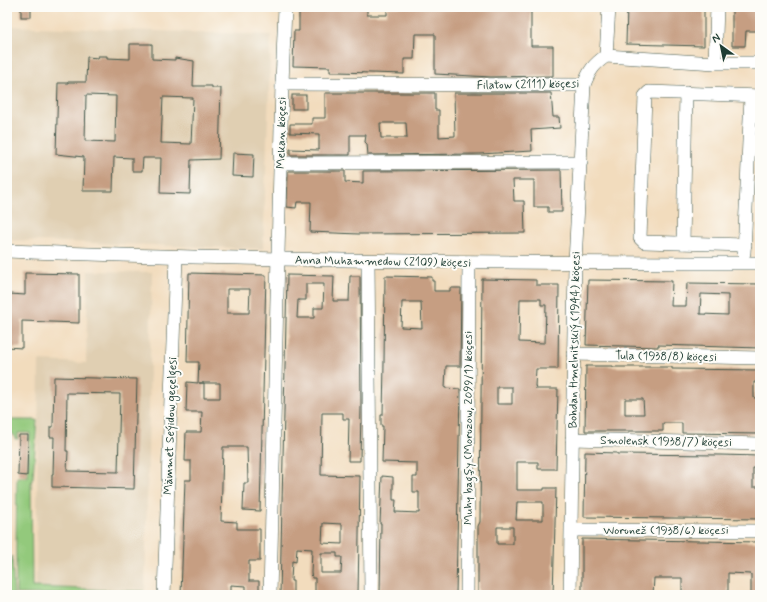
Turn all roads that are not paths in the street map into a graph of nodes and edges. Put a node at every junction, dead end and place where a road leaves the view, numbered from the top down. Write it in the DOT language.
graph roads {
  1 [pos="285,7"];
  2 [pos="609,7"];
  3 [pos="717,7"];
  4 [pos="606,56"];
  5 [pos="715,63"];
  6 [pos="760,63"];
  7 [pos="282,84"];
  8 [pos="584,85"];
  9 [pos="686,93"];
  10 [pos="755,96"];
  11 [pos="754,147"];
  12 [pos="581,162"];
  13 [pos="280,163"];
  14 [pos="683,243"];
  15 [pos="745,246"];
  16 [pos="7,251"];
  17 [pos="176,257"];
  18 [pos="278,260"];
  19 [pos="368,262"];
  20 [pos="469,262"];
  21 [pos="575,263"];
  22 [pos="744,263"];
  23 [pos="760,263"];
  24 [pos="573,354"];
  25 [pos="760,358"];
  26 [pos="572,439"];
  27 [pos="760,444"];
  28 [pos="572,530"];
  29 [pos="760,530"];
  30 [pos="164,595"];
  31 [pos="270,595"];
  32 [pos="371,595"];
  33 [pos="467,595"];
  34 [pos="570,595"];
  1 -- 7 [label="street, Mekan köçesi"];
  2 -- 4 [label="street"];
  3 -- 5 [label="street"];
  4 -- 5 [label="street"];
  4 -- 8 [label="street, Filatow (2111) köçesi"];
  5 -- 6 [label="street"];
  7 -- 8 [label="street, Filatow (2111) köçesi"];
  7 -- 13 [label="street, Mekan köçesi"];
  8 -- 12 [label="street, Bohdan Hmelnitskiý (1944) köçesi"];
  9 -- 10 [label="street"];
  9 -- 14 [label="street"];
  9 -- 14 [label="street"];
  10 -- 11 [label="street"];
  11 -- 15 [label="street"];
  12 -- 13 [label="street"];
  12 -- 21 [label="street, Bohdan Hmelnitskiý (1944) köçesi"];
  13 -- 18 [label="street, Mekan köçesi"];
  14 -- 15 [label="street"];
  15 -- 22 [label="street"];
  16 -- 17 [label="street, Anna Muhammedow (2109) köçesi"];
  17 -- 18 [label="street, Anna Muhammedow (2109) köçesi"];
  17 -- 30 [label="street, Mämmet Seýidow geçelgesi"];
  18 -- 19 [label="street, Anna Muhammedow (2109) köçesi"];
  18 -- 31 [label="street, Mekan köçesi"];
  19 -- 20 [label="street, Anna Muhammedow (2109) köçesi"];
  19 -- 32 [label="street"];
  20 -- 21 [label="street, Anna Muhammedow (2109) köçesi"];
  20 -- 33 [label="street, Muhy bagşy (Morozow, 2099/1) köçesi"];
  21 -- 22 [label="street, Anna Muhammedow (2109) köçesi"];
  21 -- 24 [label="street, Bohdan Hmelnitskiý (1944) köçesi"];
  22 -- 23 [label="street, Anna Muhammedow (2109) köçesi"];
  24 -- 25 [label="street, Tula (1938/8) köçesi"];
  24 -- 26 [label="street, Bohdan Hmelnitskiý (1944) köçesi"];
  26 -- 27 [label="street, Smolensk (1938/7) köçesi"];
  26 -- 28 [label="street, Bohdan Hmelnitskiý (1944) köçesi"];
  28 -- 29 [label="street, Woronež (1938/6) köçesi"];
  28 -- 34 [label="street, Bohdan Hmelnitskiý (1944) köçesi"];
}
